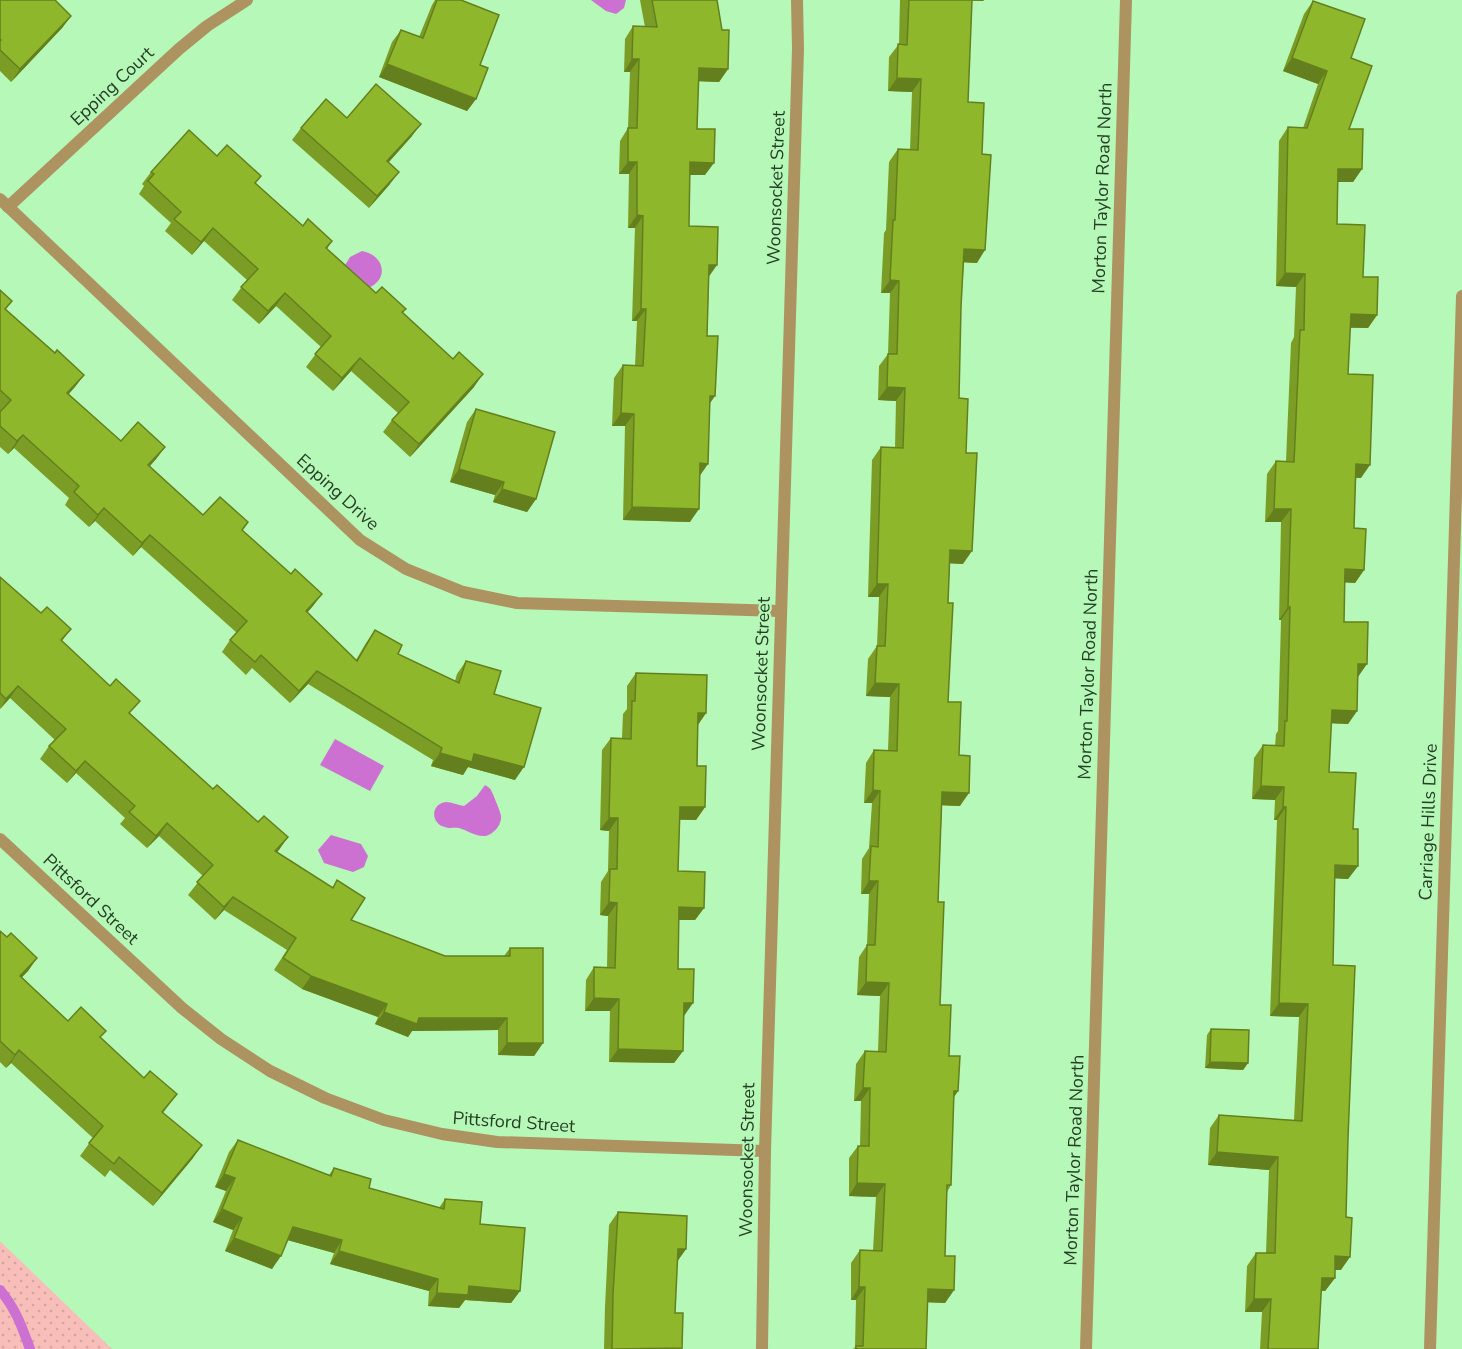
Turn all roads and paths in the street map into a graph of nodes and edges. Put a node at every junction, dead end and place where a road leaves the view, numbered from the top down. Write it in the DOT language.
graph roads {
  1 [pos="247,0"];
  2 [pos="797,0"];
  3 [pos="1126,0"];
  4 [pos="4,203"];
  5 [pos="1462,296"];
  6 [pos="1457,600"];
  7 [pos="781,611"];
  8 [pos="0,839"];
  9 [pos="765,1151"];
  10 [pos="762,1349"];
  11 [pos="1086,1349"];
  12 [pos="1430,1349"];
  1 -- 4 [label="street, Epping Court"];
  2 -- 7 [label="street, Woonsocket Street"];
  3 -- 11 [label="street, Morton Taylor Road North"];
  4 -- 7 [label="street, Epping Drive"];
  5 -- 6 [label="street, Carriage Hills Drive"];
  6 -- 12 [label="street, Carriage Hills Drive"];
  7 -- 9 [label="street, Woonsocket Street"];
  8 -- 9 [label="street, Pittsford Street"];
  9 -- 10 [label="street, Woonsocket Street"];
}
